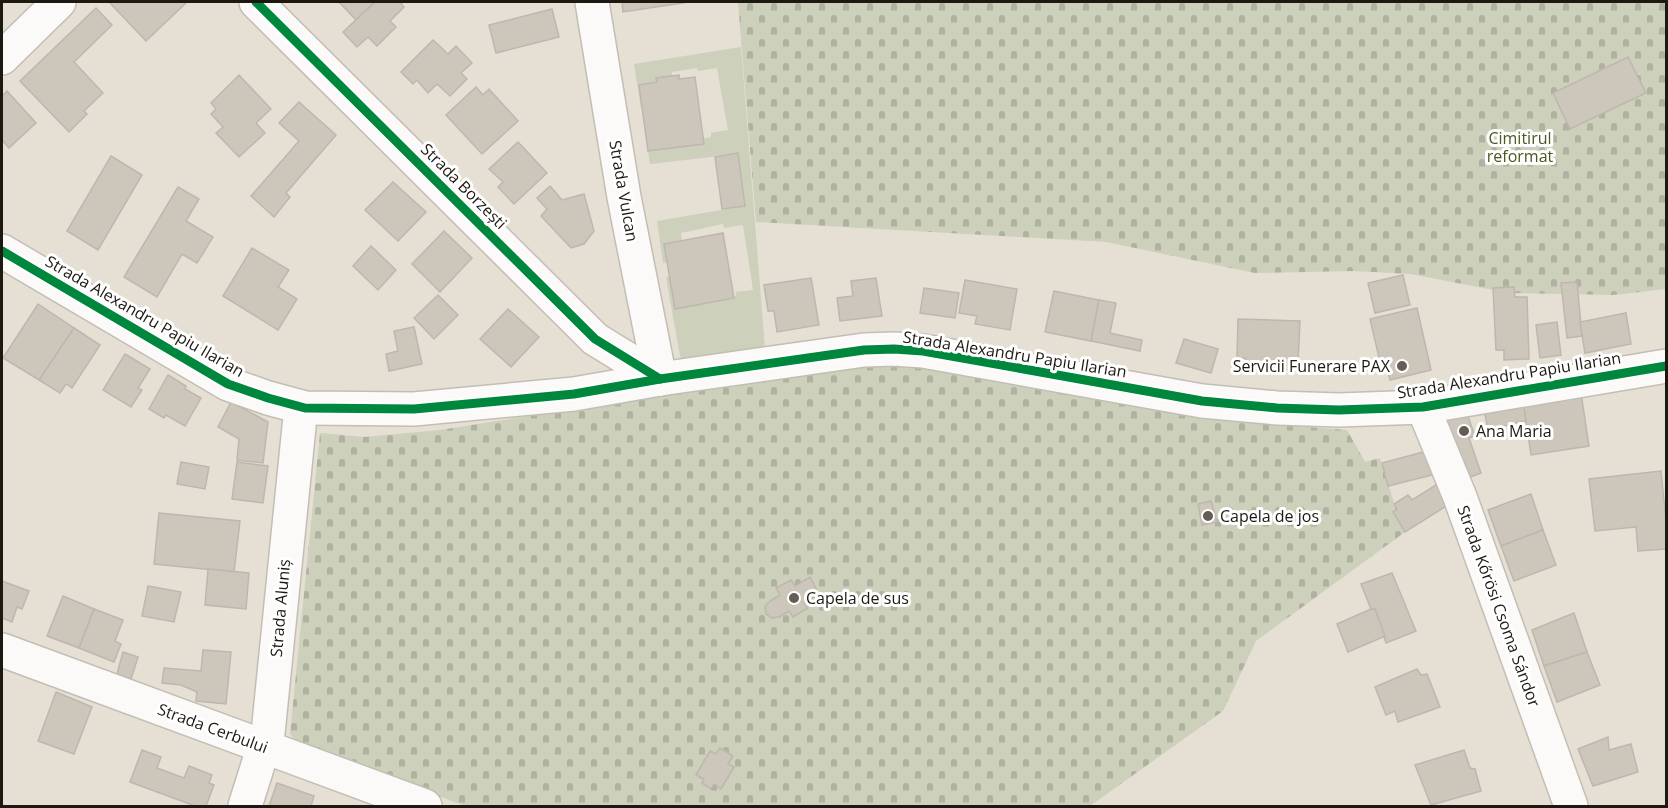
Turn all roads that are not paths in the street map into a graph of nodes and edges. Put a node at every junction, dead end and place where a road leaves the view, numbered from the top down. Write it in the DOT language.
graph roads {
  1 [pos="59,2"];
  2 [pos="256,2"];
  3 [pos="592,2"];
  4 [pos="2,58"];
  5 [pos="2,251"];
  6 [pos="1666,366"];
  7 [pos="659,368"];
  8 [pos="299,407"];
  9 [pos="1423,407"];
  10 [pos="2,650"];
  11 [pos="265,747"];
  12 [pos="245,807"];
  13 [pos="425,807"];
  14 [pos="1571,807"];
  1 -- 4 [label="street"];
  2 -- 7 [label="street, Strada Borzești"];
  3 -- 7 [label="street, Strada Vulcan"];
  5 -- 8 [label="street, Strada Alexandru Papiu Ilarian"];
  6 -- 9 [label="street, Strada Alexandru Papiu Ilarian"];
  7 -- 8 [label="street, Strada Alexandru Papiu Ilarian"];
  7 -- 9 [label="street, Strada Alexandru Papiu Ilarian"];
  8 -- 11 [label="street, Strada Aluniș"];
  9 -- 14 [label="street, Strada Kőrösi Csoma Sándor"];
  10 -- 11 [label="street, Strada Cerbului"];
  11 -- 12 [label="street, Strada Aluniș"];
  11 -- 13 [label="street, Strada Cerbului"];
}
